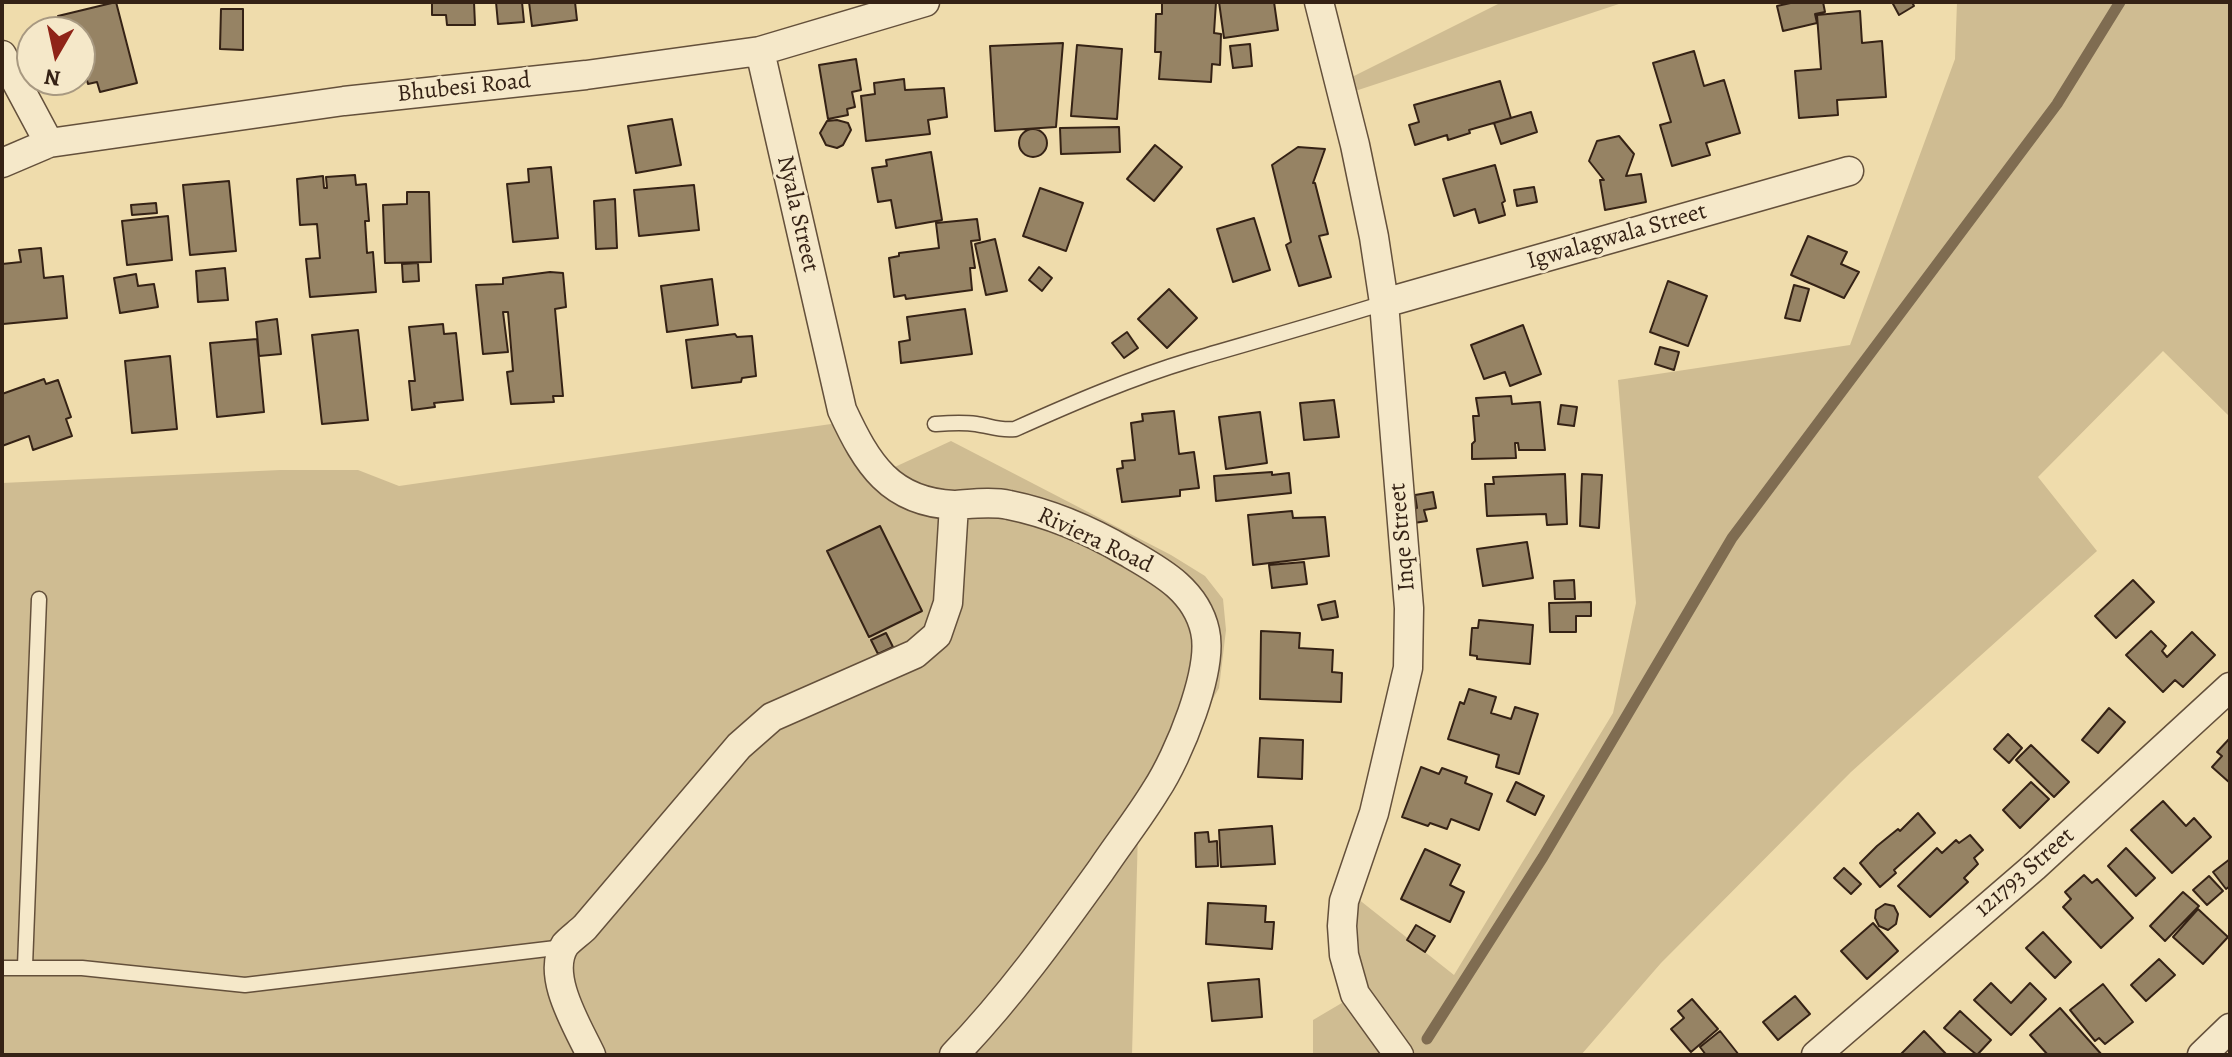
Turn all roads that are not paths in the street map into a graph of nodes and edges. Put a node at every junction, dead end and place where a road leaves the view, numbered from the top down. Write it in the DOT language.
graph roads {
  1 [pos="925,2"];
  2 [pos="1319,2"];
  3 [pos="760,51"];
  4 [pos="2,55"];
  5 [pos="49,143"];
  6 [pos="2,163"];
  7 [pos="1849,171"];
  8 [pos="1384,303"];
  9 [pos="935,424"];
  10 [pos="954,505"];
  11 [pos="39,599"];
  12 [pos="2230,687"];
  13 [pos="564,947"];
  14 [pos="25,966"];
  15 [pos="2,968"];
  16 [pos="2230,1028"];
  17 [pos="591,1055"];
  18 [pos="954,1055"];
  19 [pos="1399,1055"];
  20 [pos="1816,1055"];
  21 [pos="2202,1055"];
  1 -- 3 [label="street, Bhubesi Road"];
  2 -- 8 [label="street, Inqe Street"];
  3 -- 5 [label="street, Bhubesi Road"];
  3 -- 10 [label="street, Nyala Street"];
  4 -- 5 [label="street"];
  5 -- 6 [label="street, Bhubesi Road"];
  7 -- 8 [label="street, Igwalagwala Street"];
  8 -- 9 [label="lane"];
  8 -- 19 [label="street, Inqe Street"];
  10 -- 13 [label="street"];
  10 -- 18 [label="street, Riviera Road"];
  11 -- 14 [label="lane"];
  12 -- 20 [label="street, 121793 Street"];
  13 -- 14 [label="lane"];
  13 -- 17 [label="street"];
  14 -- 15 [label="lane"];
  16 -- 21 [label="street"];
}
